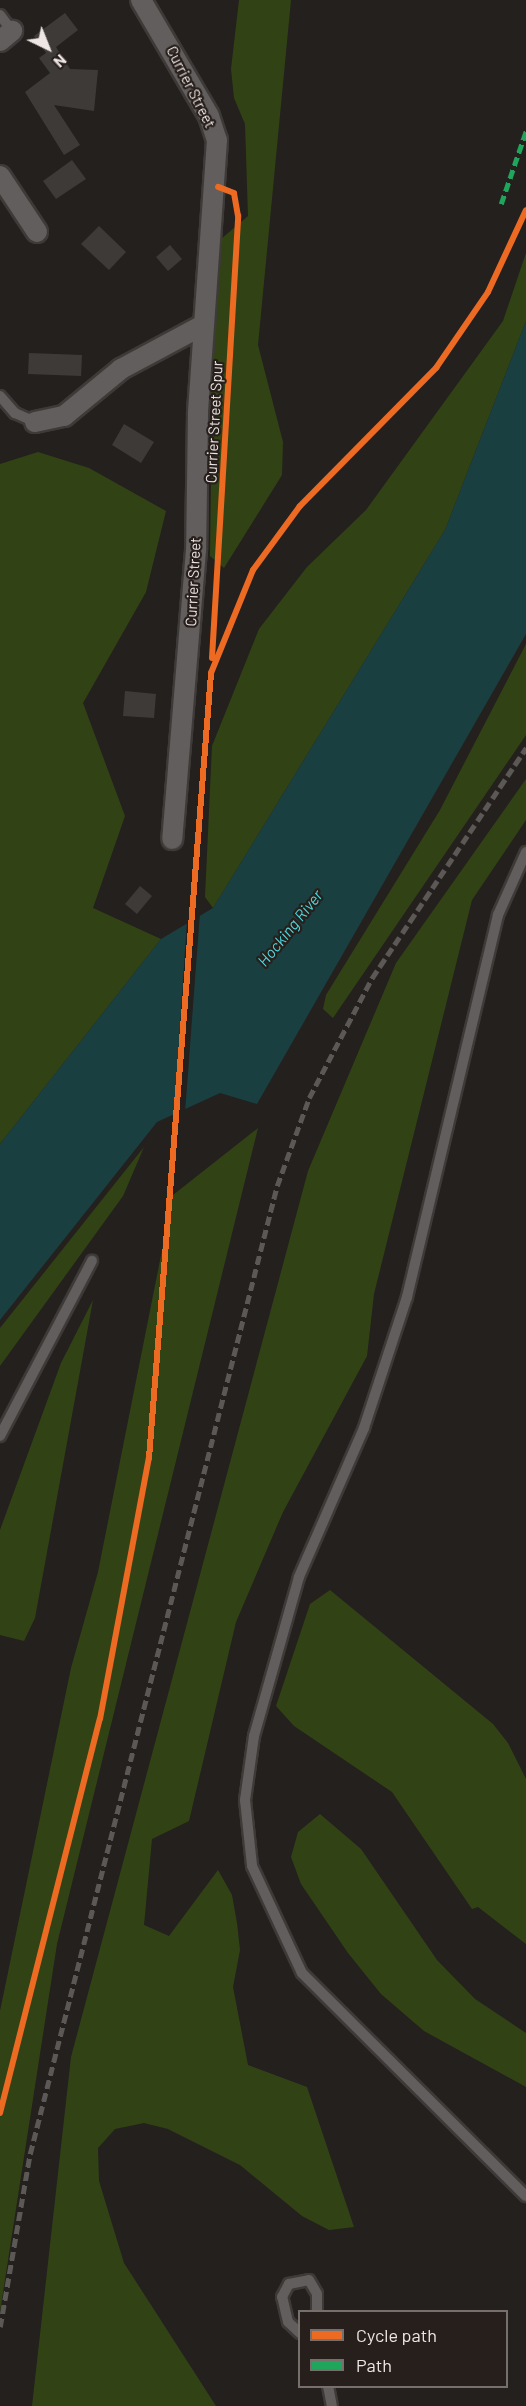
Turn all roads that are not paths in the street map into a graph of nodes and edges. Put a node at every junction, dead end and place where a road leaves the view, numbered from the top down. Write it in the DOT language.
graph roads {
  1 [pos="141,0"];
  2 [pos="0,15"];
  3 [pos="6,36"];
  4 [pos="0,177"];
  5 [pos="37,232"];
  6 [pos="202,325"];
  7 [pos="0,396"];
  8 [pos="35,422"];
  9 [pos="172,839"];
  10 [pos="526,852"];
  11 [pos="92,1261"];
  12 [pos="0,1436"];
  13 [pos="526,2196"];
  14 [pos="317,2310"];
  15 [pos="298,2331"];
  16 [pos="328,2388"];
  17 [pos="332,2406"];
  1 -- 6 [label="street, Currier Street"];
  2 -- 3 [label="lane"];
  4 -- 5 [label="street"];
  6 -- 8 [label="street"];
  6 -- 9 [label="street, Currier Street"];
  7 -- 8 [label="lane"];
  10 -- 13 [label="lane"];
  11 -- 12 [label="lane"];
  14 -- 15 [label="lane"];
  16 -- 17 [label="lane"];
}
